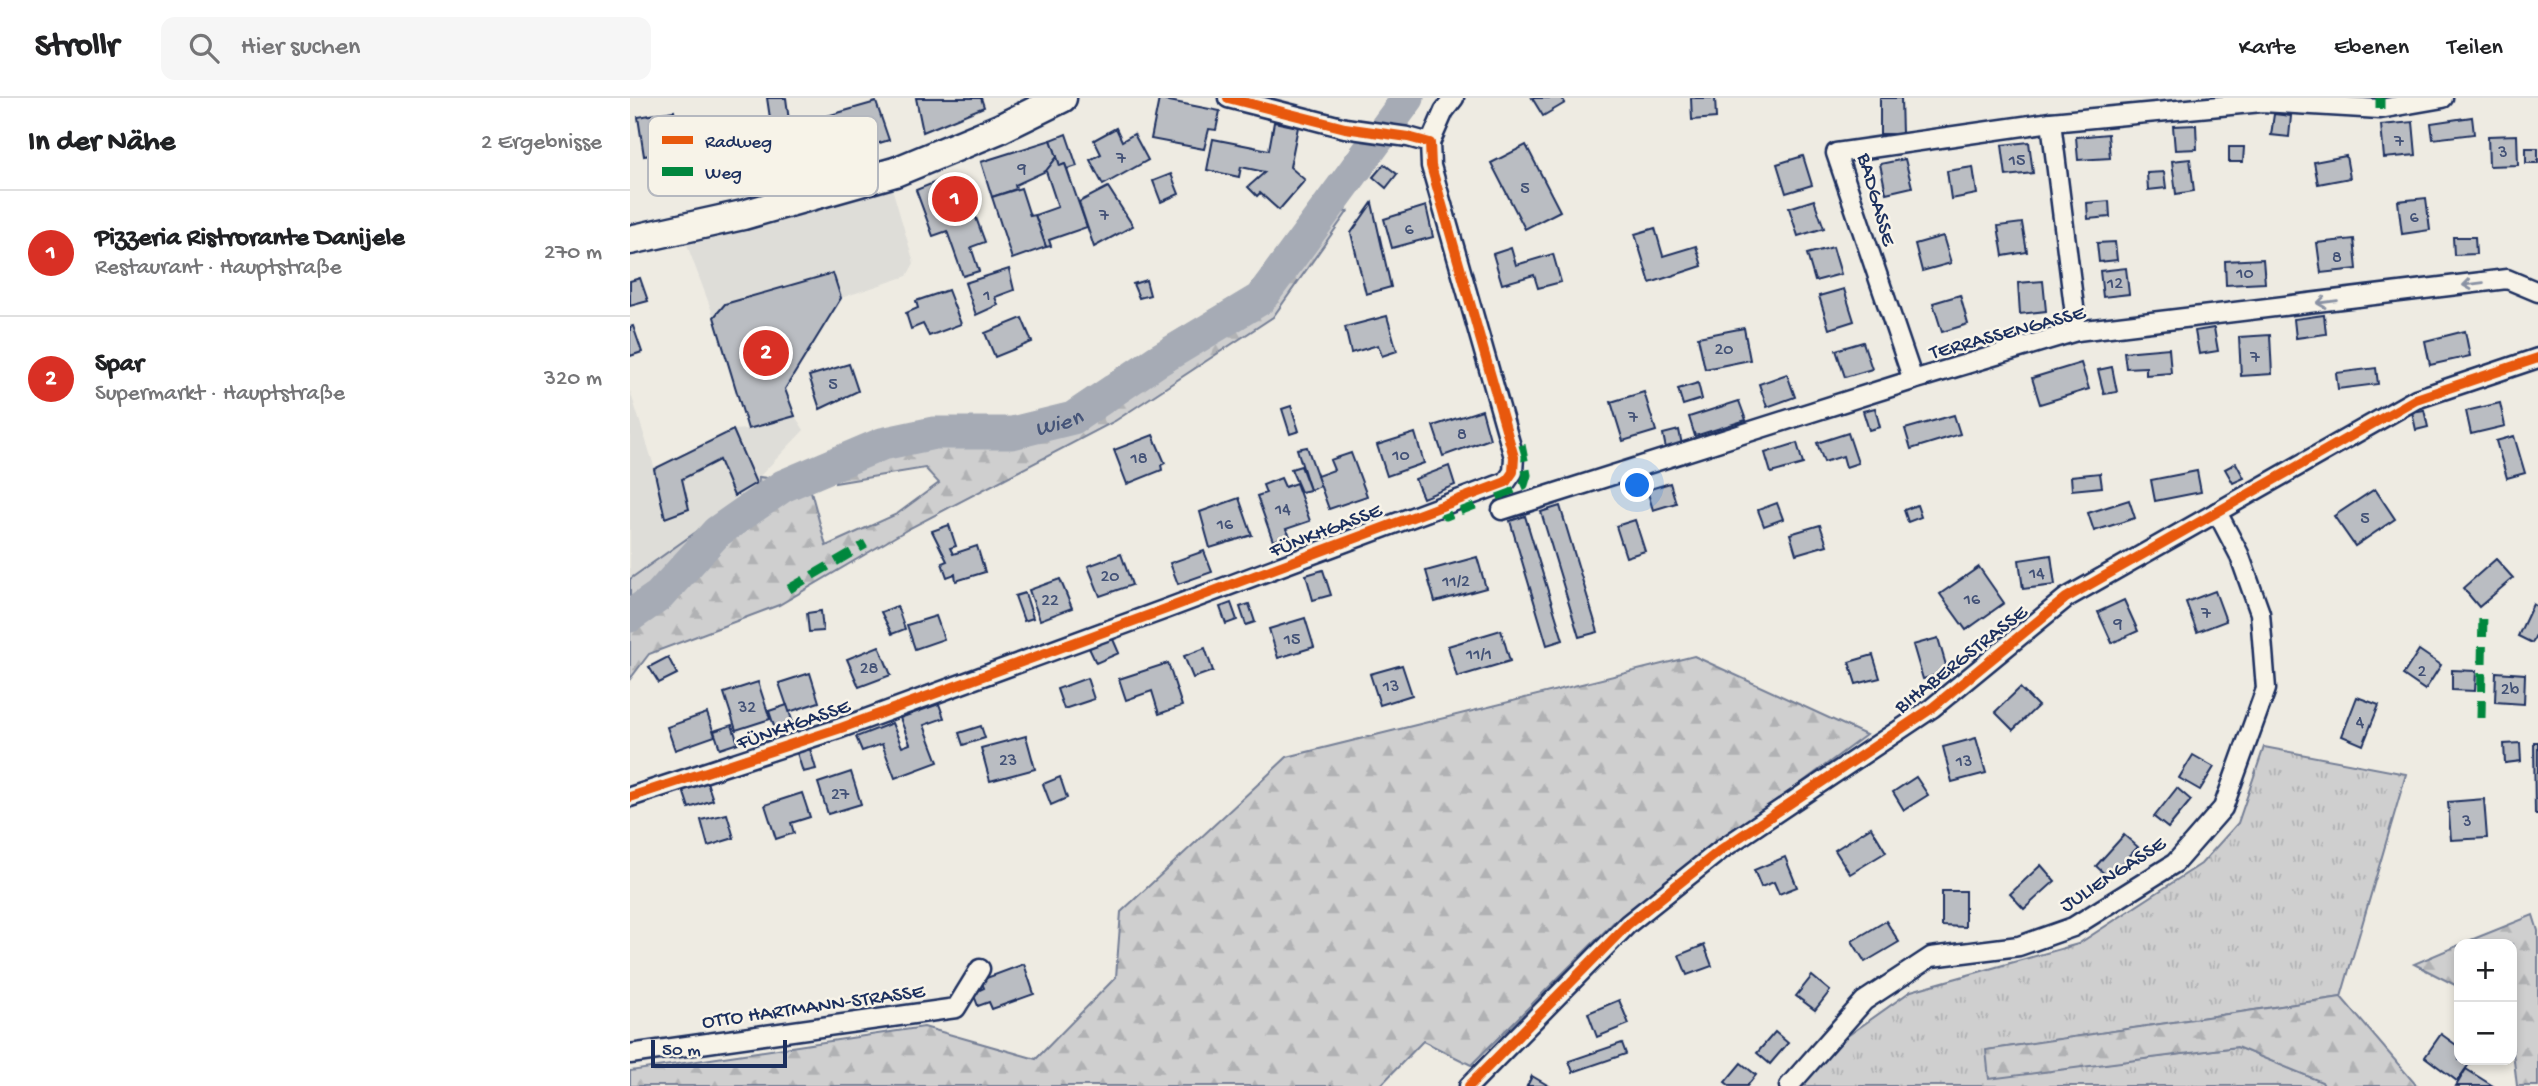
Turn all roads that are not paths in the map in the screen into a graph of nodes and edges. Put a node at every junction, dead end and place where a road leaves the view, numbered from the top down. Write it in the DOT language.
graph roads {
  1 [pos="1062,98"];
  2 [pos="1228,98"];
  3 [pos="1454,98"];
  4 [pos="2443,98"];
  5 [pos="2051,122"];
  6 [pos="1430,143"];
  7 [pos="878,177"];
  8 [pos="810,196"];
  9 [pos="630,240"];
  10 [pos="2538,292"];
  11 [pos="2077,331"];
  12 [pos="2538,358"];
  13 [pos="1913,380"];
  14 [pos="1502,510"];
  15 [pos="2217,512"];
  16 [pos="630,797"];
  17 [pos="980,969"];
  18 [pos="630,1054"];
  19 [pos="1469,1086"];
  20 [pos="1789,1086"];
  1 -- 7 [label="main road"];
  2 -- 6 [label="street"];
  3 -- 6 [label="street"];
  4 -- 5 [label="street, BADGASSE"];
  5 -- 11 [label="street"];
  5 -- 13 [label="street, BADGASSE"];
  6 -- 16 [label="street, FÜNKHGASSE"];
  8 -- 9 [label="main road"];
  10 -- 11 [label="street, TERRASSENGASSE, one-way"];
  11 -- 13 [label="street, TERRASSENGASSE"];
  12 -- 15 [label="street, BIHABERGSTRASSE"];
  13 -- 14 [label="street, TERRASSENGASSE"];
  15 -- 19 [label="street, BIHABERGSTRASSE"];
  15 -- 20 [label="street, JULIENGASSE"];
  17 -- 18 [label="street, OTTO HARTMANN-STRASSE"];
}
